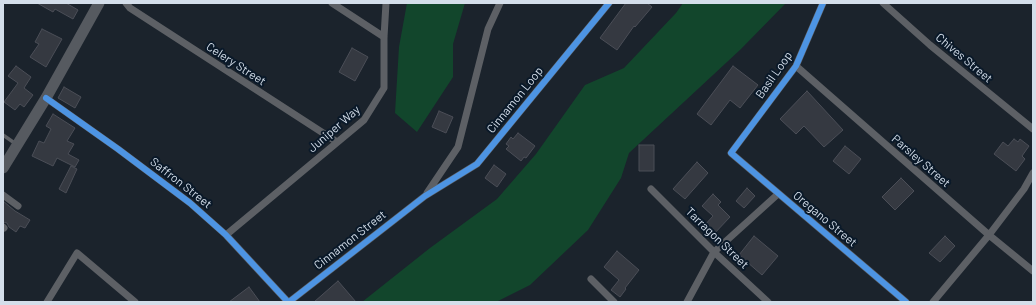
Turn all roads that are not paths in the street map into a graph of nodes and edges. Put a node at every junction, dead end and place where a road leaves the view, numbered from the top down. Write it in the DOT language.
graph roads {
  1 [pos="99,3"];
  2 [pos="126,3"];
  3 [pos="332,3"];
  4 [pos="386,3"];
  5 [pos="500,3"];
  6 [pos="609,3"];
  7 [pos="823,3"];
  8 [pos="883,3"];
  9 [pos="384,37"];
  10 [pos="796,66"];
  11 [pos="46,98"];
  12 [pos="1033,129"];
  13 [pos="3,135"];
  14 [pos="336,142"];
  15 [pos="17,144"];
  16 [pos="731,153"];
  17 [pos="3,168"];
  18 [pos="1033,174"];
  19 [pos="651,189"];
  20 [pos="778,194"];
  21 [pos="3,195"];
  22 [pos="425,196"];
  23 [pos="18,206"];
  24 [pos="226,235"];
  25 [pos="989,235"];
  26 [pos="714,252"];
  27 [pos="1033,271"];
  28 [pos="591,279"];
  29 [pos="47,302"];
  30 [pos="134,302"];
  31 [pos="288,302"];
  32 [pos="614,302"];
  33 [pos="686,302"];
  34 [pos="768,302"];
  35 [pos="906,302"];
  36 [pos="932,302"];
  1 -- 11 [label="street"];
  2 -- 14 [label="street, Celery Street"];
  3 -- 9 [label="street"];
  4 -- 9 [label="street, Juniper Way"];
  5 -- 22 [label="street"];
  6 -- 22 [label="street, Cinnamon Loop"];
  7 -- 10 [label="street, Basil Loop"];
  8 -- 12 [label="street, Chives Street"];
  9 -- 14 [label="street, Juniper Way"];
  10 -- 16 [label="street, Basil Loop"];
  10 -- 25 [label="street, Parsley Street"];
  11 -- 15 [label="street"];
  11 -- 24 [label="street, Saffron Street"];
  13 -- 15 [label="lane"];
  14 -- 24 [label="street, Juniper Way"];
  15 -- 17 [label="street"];
  16 -- 20 [label="street, Oregano Street"];
  18 -- 25 [label="street"];
  19 -- 26 [label="street, Tarragon Street"];
  20 -- 26 [label="street"];
  20 -- 35 [label="street, Oregano Street"];
  21 -- 23 [label="street"];
  22 -- 31 [label="street, Cinnamon Street"];
  24 -- 31 [label="street, Saffron Street"];
  25 -- 27 [label="street, Parsley Street"];
  25 -- 36 [label="street"];
  26 -- 33 [label="street"];
  26 -- 34 [label="street, Tarragon Street"];
  28 -- 32 [label="street"];
  29 -- 30 [label="street"];
}
